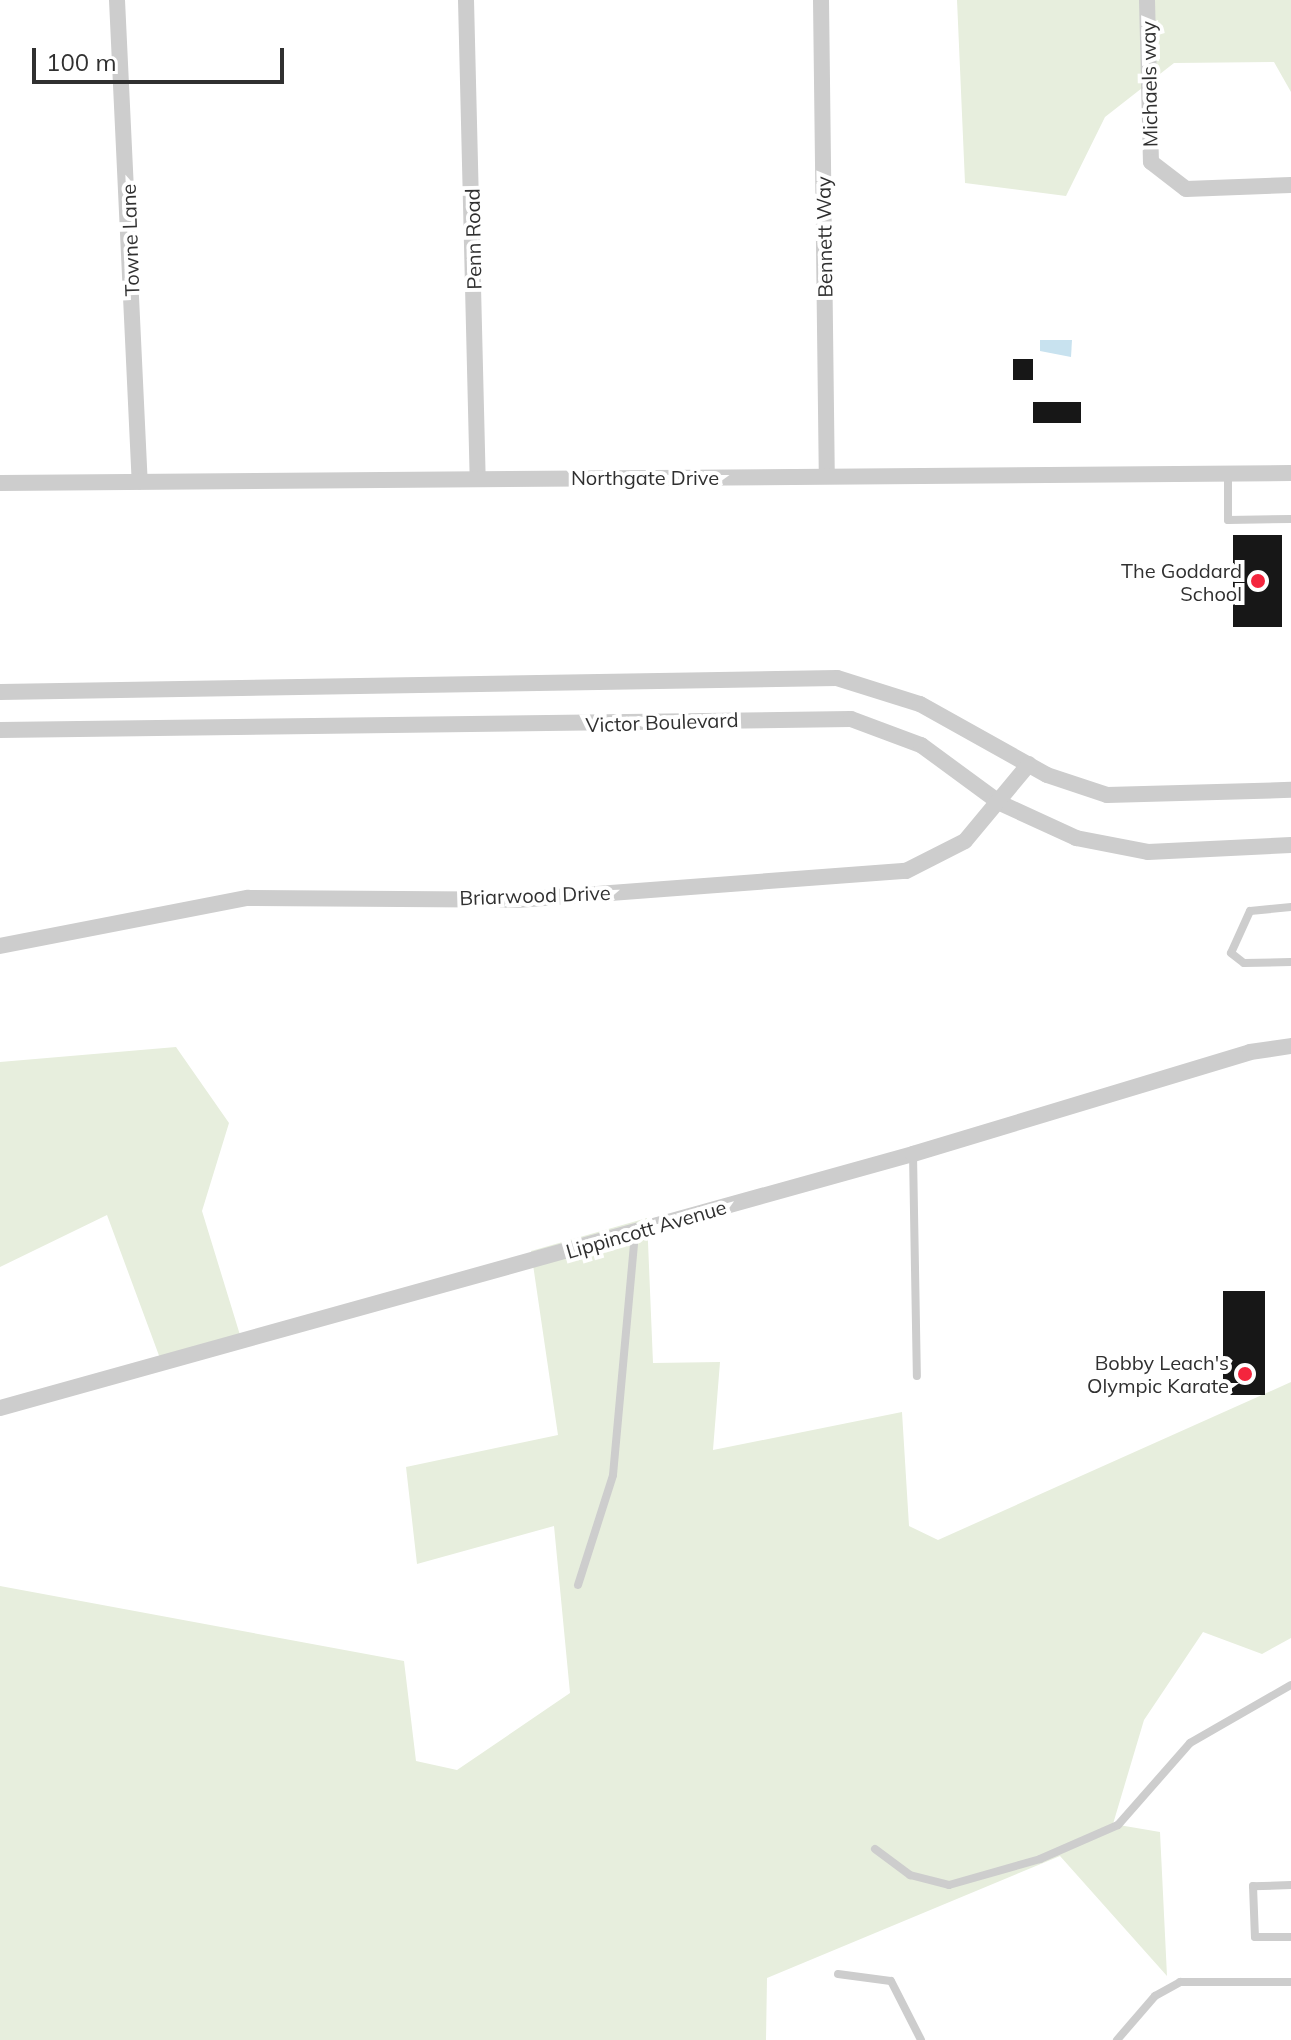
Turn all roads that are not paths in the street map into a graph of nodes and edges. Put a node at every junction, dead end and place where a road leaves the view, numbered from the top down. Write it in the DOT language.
graph roads {
  1 [pos="117,0"];
  2 [pos="466,0"];
  3 [pos="821,0"];
  4 [pos="1147,0"];
  5 [pos="1291,185"];
  6 [pos="1228,473"];
  7 [pos="1291,473"];
  8 [pos="827,475"];
  9 [pos="478,478"];
  10 [pos="140,481"];
  11 [pos="0,483"];
  12 [pos="1291,519"];
  13 [pos="0,692"];
  14 [pos="0,730"];
  15 [pos="1029,764"];
  16 [pos="1291,790"];
  17 [pos="1000,803"];
  18 [pos="1291,845"];
  19 [pos="1291,907"];
  20 [pos="0,946"];
  21 [pos="1291,962"];
  22 [pos="1291,1046"];
  23 [pos="913,1154"];
  24 [pos="635,1232"];
  25 [pos="917,1376"];
  26 [pos="0,1408"];
  27 [pos="578,1585"];
  28 [pos="1291,1685"];
  29 [pos="875,1849"];
  30 [pos="1291,1885"];
  31 [pos="1291,1937"];
  32 [pos="838,1974"];
  33 [pos="1291,1982"];
  34 [pos="921,2040"];
  35 [pos="1117,2040"];
  1 -- 10 [label="street, Towne Lane"];
  2 -- 9 [label="street, Penn Road"];
  3 -- 8 [label="street, Bennett Way"];
  4 -- 5 [label="street, Michaels way"];
  6 -- 7 [label="street, Northgate Drive"];
  6 -- 8 [label="street, Northgate Drive"];
  6 -- 12 [label="lane"];
  8 -- 9 [label="street, Northgate Drive"];
  9 -- 10 [label="street, Northgate Drive"];
  10 -- 11 [label="street, Northgate Drive"];
  13 -- 15 [label="street, Victor Boulevard"];
  14 -- 17 [label="street, Victor Boulevard"];
  15 -- 16 [label="street, Victor Boulevard"];
  15 -- 17 [label="street, Briarwood Drive"];
  17 -- 18 [label="street, Victor Boulevard"];
  17 -- 20 [label="street, Briarwood Drive"];
  19 -- 21 [label="lane"];
  22 -- 23 [label="street, Lippincott Avenue"];
  23 -- 24 [label="street, Lippincott Avenue"];
  23 -- 25 [label="lane"];
  24 -- 26 [label="street, Lippincott Avenue"];
  24 -- 27 [label="lane"];
  28 -- 29 [label="lane"];
  30 -- 31 [label="lane"];
  32 -- 34 [label="lane"];
  33 -- 35 [label="lane"];
}
